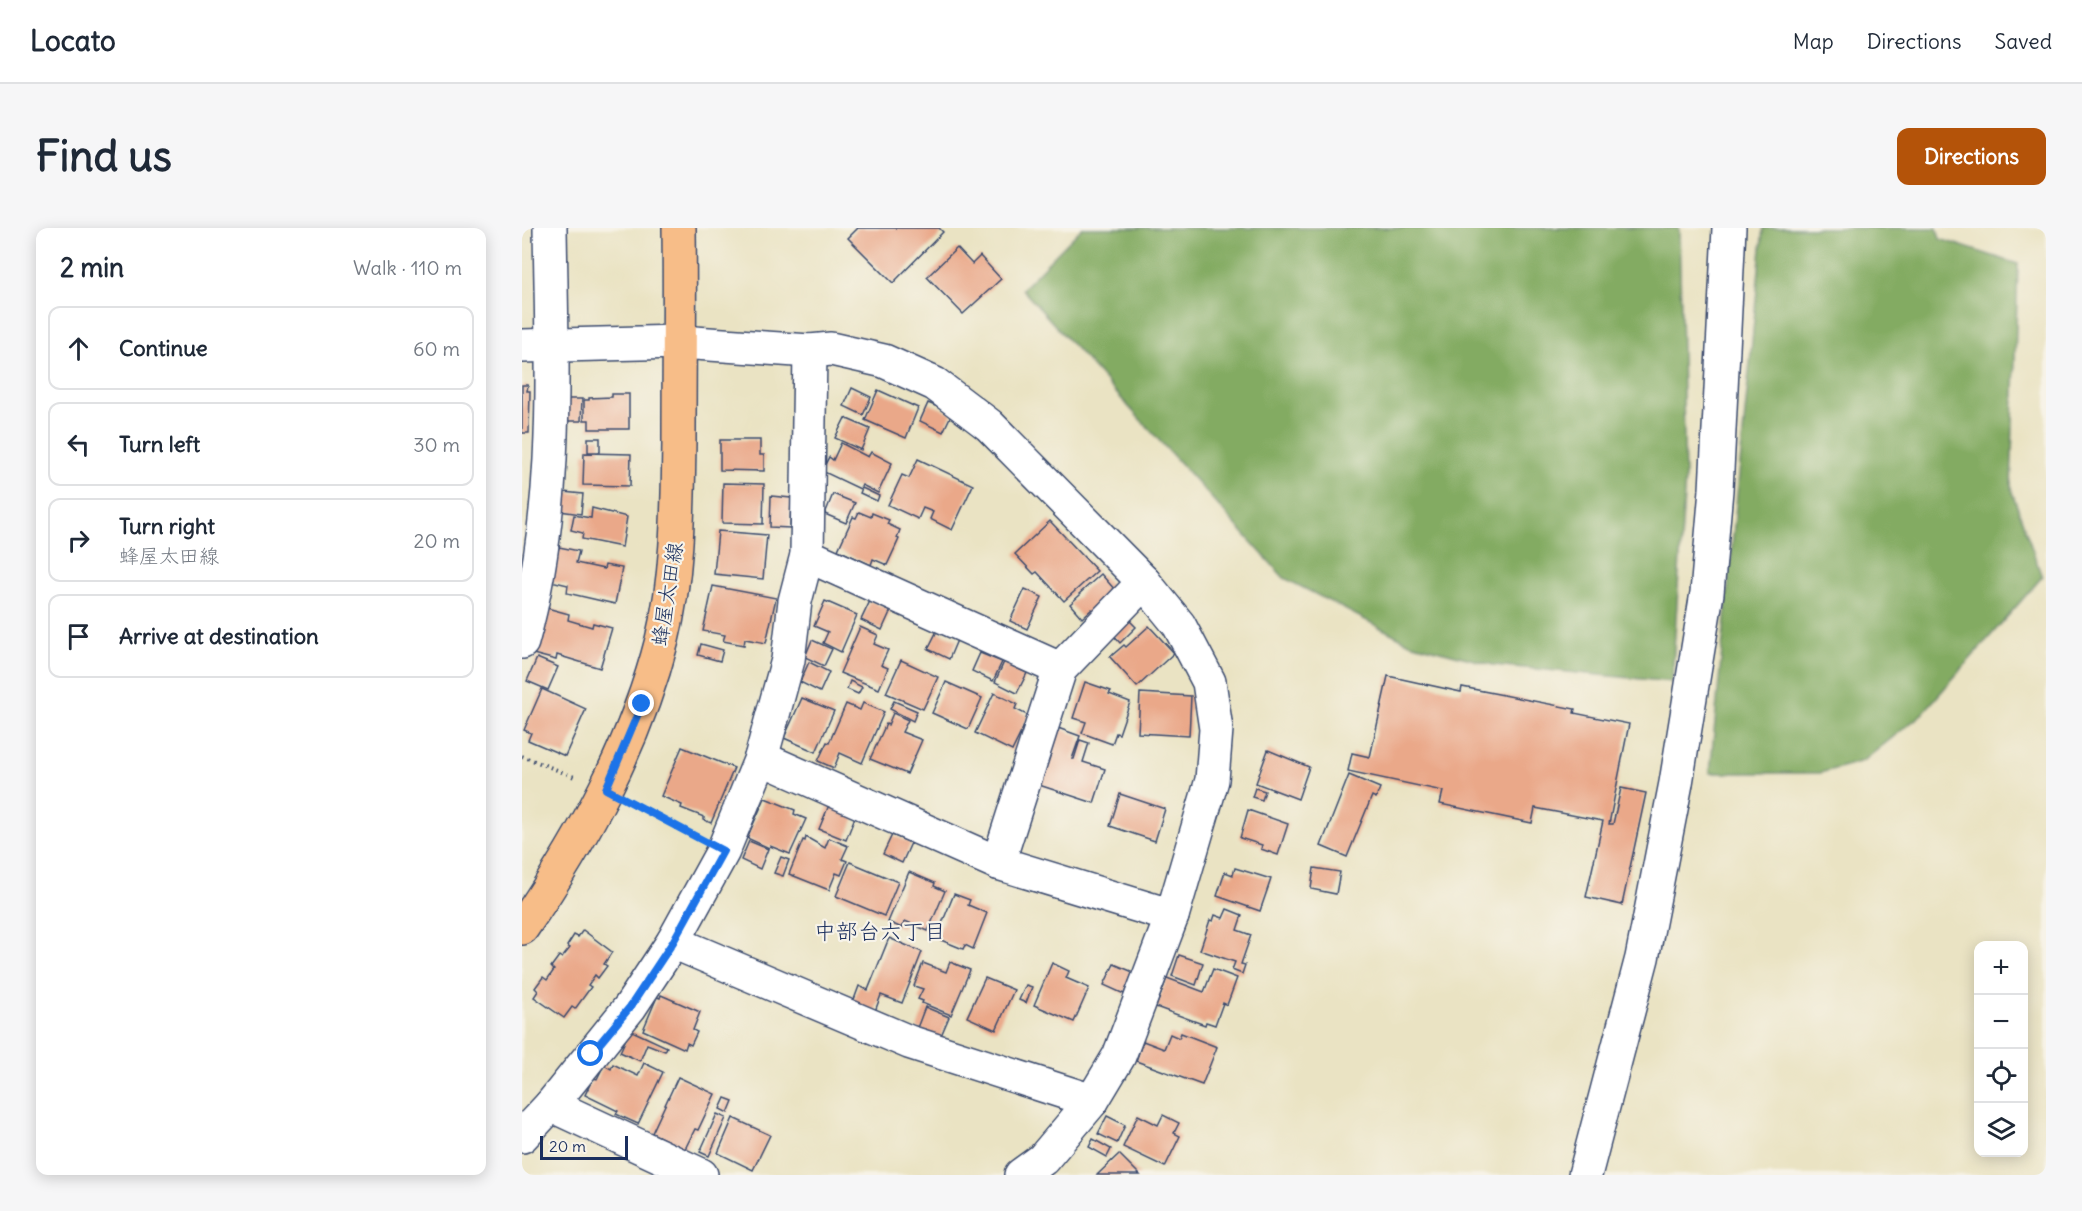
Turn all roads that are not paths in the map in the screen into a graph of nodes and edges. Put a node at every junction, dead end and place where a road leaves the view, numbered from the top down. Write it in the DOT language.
graph roads {
  1 [pos="549,228"];
  2 [pos="679,228"];
  3 [pos="1729,228"];
  4 [pos="680,342"];
  5 [pos="537,347"];
  6 [pos="810,351"];
  7 [pos="533,534"];
  8 [pos="807,555"];
  9 [pos="1144,582"];
  10 [pos="522,642"];
  11 [pos="1060,669"];
  12 [pos="761,758"];
  13 [pos="998,863"];
  14 [pos="1172,916"];
  15 [pos="522,928"];
  16 [pos="673,942"];
  17 [pos="1092,1101"];
  18 [pos="551,1105"];
  19 [pos="522,1136"];
  20 [pos="1041,1170"];
  21 [pos="701,1175"];
  22 [pos="1585,1175"];
  1 -- 5 [label="street"];
  2 -- 4 [label="main road, 蜂屋太田線"];
  3 -- 22 [label="street"];
  4 -- 5 [label="street"];
  4 -- 6 [label="street"];
  4 -- 15 [label="main road, 蜂屋太田線"];
  5 -- 7 [label="street"];
  6 -- 8 [label="street"];
  6 -- 9 [label="street"];
  7 -- 10 [label="street"];
  8 -- 11 [label="street"];
  8 -- 12 [label="street"];
  9 -- 11 [label="street"];
  9 -- 14 [label="street"];
  11 -- 13 [label="street"];
  12 -- 13 [label="street"];
  12 -- 16 [label="street"];
  13 -- 14 [label="street"];
  14 -- 17 [label="street"];
  16 -- 17 [label="street"];
  16 -- 18 [label="street"];
  17 -- 20 [label="street"];
  18 -- 19 [label="street"];
  18 -- 21 [label="street"];
}
